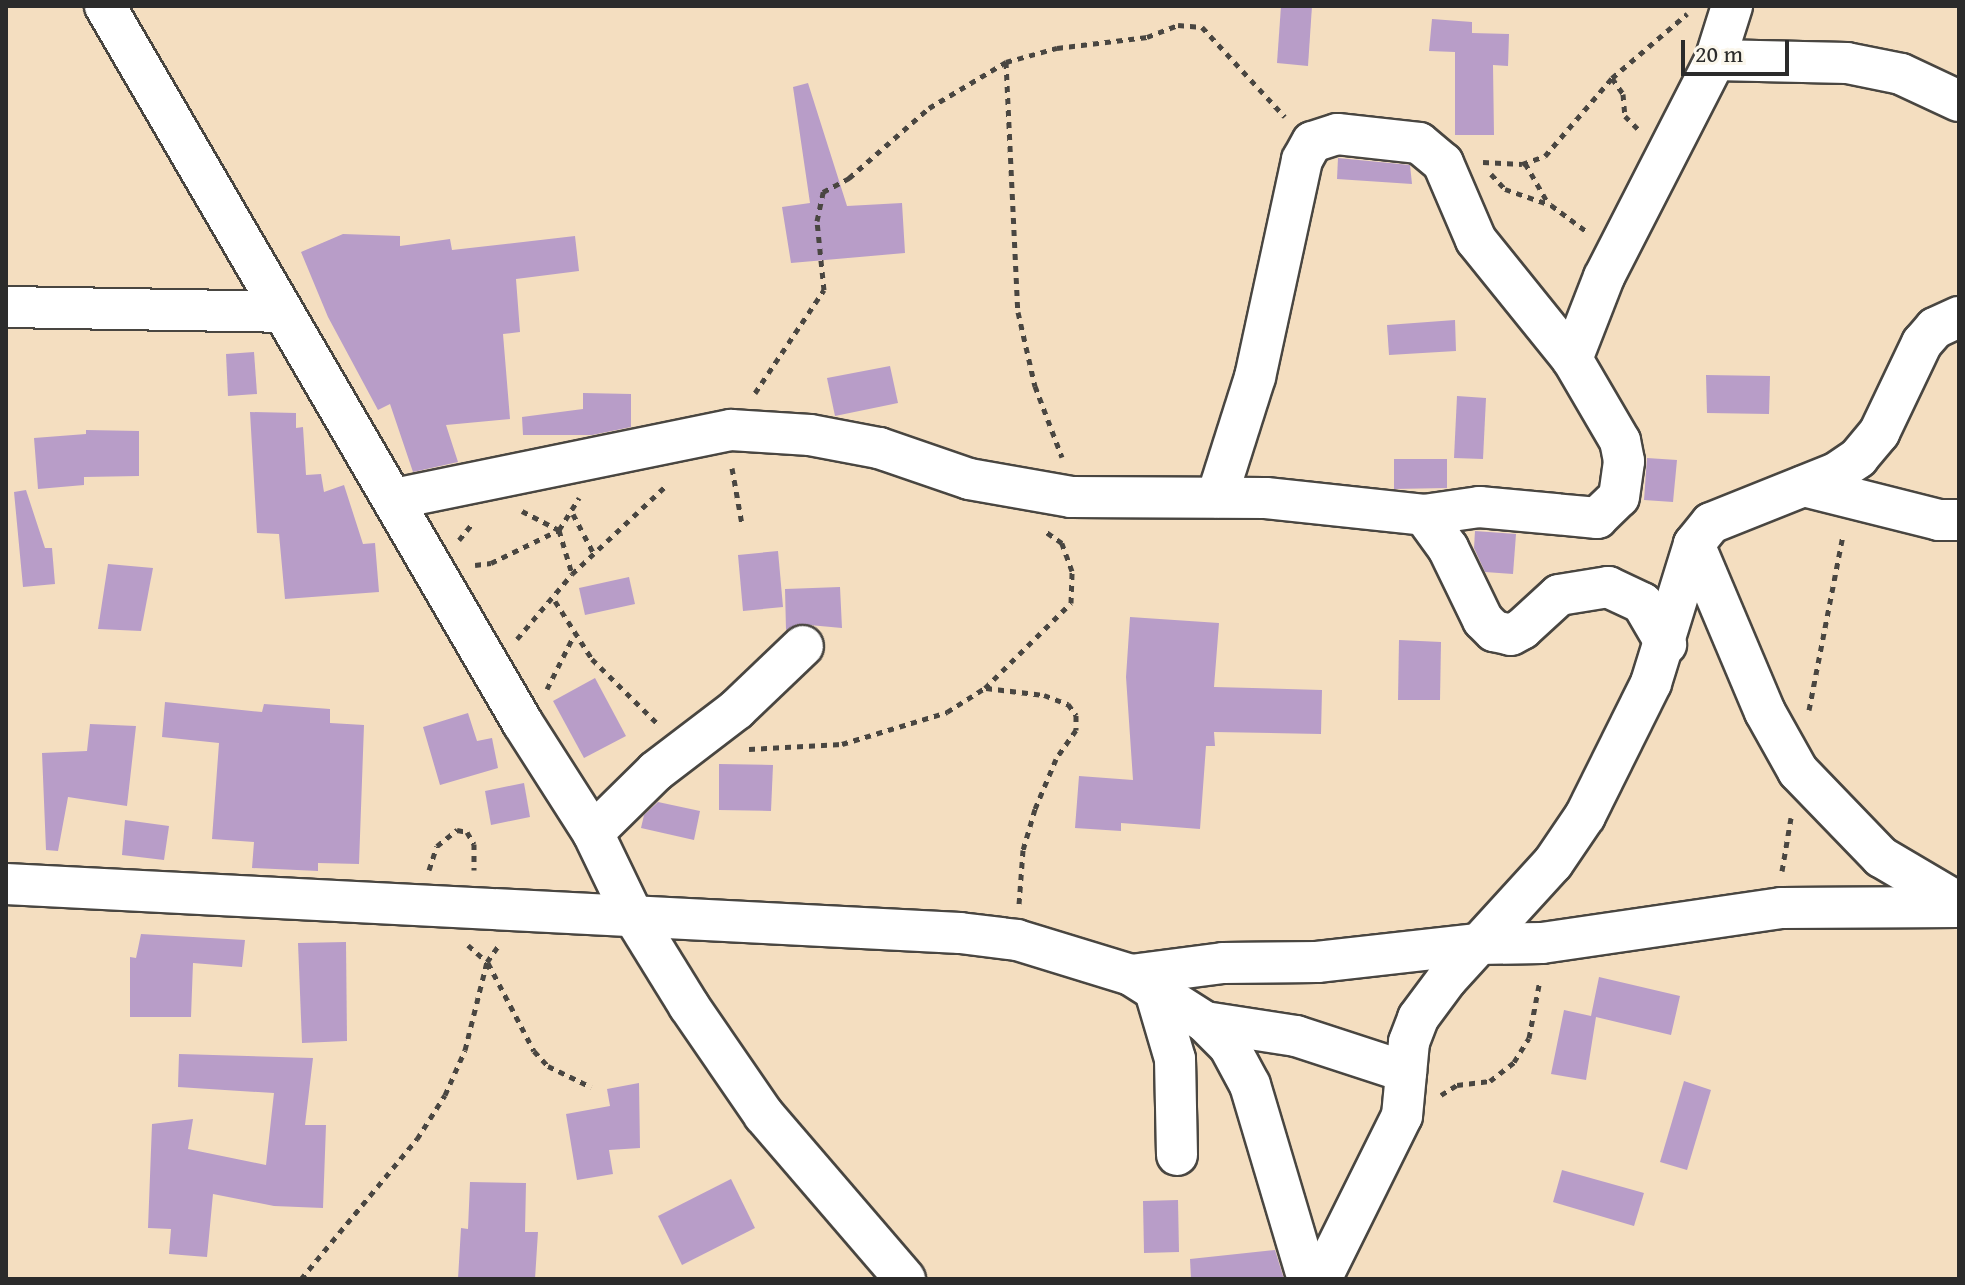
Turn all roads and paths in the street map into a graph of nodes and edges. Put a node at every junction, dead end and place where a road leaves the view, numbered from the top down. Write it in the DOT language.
graph roads {
  1 [pos="105,6"];
  2 [pos="1692,6"];
  3 [pos="1732,6"];
  4 [pos="1715,60"];
  5 [pos="1006,62"];
  6 [pos="1612,78"];
  7 [pos="1959,101"];
  8 [pos="1312,142"];
  9 [pos="1668,147"];
  10 [pos="1432,151"];
  11 [pos="1479,162"];
  12 [pos="1525,163"];
  13 [pos="1548,204"];
  14 [pos="1604,277"];
  15 [pos="6,307"];
  16 [pos="281,312"];
  17 [pos="1959,317"];
  18 [pos="1572,359"];
  19 [pos="731,430"];
  20 [pos="595,455"];
  21 [pos="674,479"];
  22 [pos="1804,486"];
  23 [pos="1071,497"];
  24 [pos="1217,497"];
  25 [pos="394,499"];
  26 [pos="1852,499"];
  27 [pos="517,509"];
  28 [pos="573,514"];
  29 [pos="1424,515"];
  30 [pos="479,516"];
  31 [pos="1959,520"];
  32 [pos="742,524"];
  33 [pos="1037,526"];
  34 [pos="559,530"];
  35 [pos="1694,544"];
  36 [pos="594,554"];
  37 [pos="436,570"];
  38 [pos="572,574"];
  39 [pos="555,601"];
  40 [pos="574,635"];
  41 [pos="1666,644"];
  42 [pos="803,646"];
  43 [pos="491,668"];
  44 [pos="1814,680"];
  45 [pos="985,688"];
  46 [pos="522,722"];
  47 [pos="686,746"];
  48 [pos="593,833"];
  49 [pos="437,846"];
  50 [pos="6,884"];
  51 [pos="1959,905"];
  52 [pos="468,911"];
  53 [pos="631,912"];
  54 [pos="1017,940"];
  55 [pos="1542,943"];
  56 [pos="1478,944"];
  57 [pos="1143,983"];
  58 [pos="1205,1022"];
  59 [pos="1406,1072"];
  60 [pos="591,1087"];
  61 [pos="1402,1116"];
  62 [pos="1177,1155"];
  63 [pos="301,1279"];
  64 [pos="905,1279"];
  65 [pos="1308,1279"];
  66 [pos="1321,1279"];
  1 -- 16 [label="street"];
  2 -- 6 [label="path"];
  3 -- 4 [label="street"];
  4 -- 7 [label="street"];
  4 -- 9 [label="street"];
  5 -- 8 [label="path"];
  5 -- 19 [label="path"];
  5 -- 23 [label="path"];
  6 -- 9 [label="path"];
  6 -- 12 [label="path"];
  8 -- 10 [label="street"];
  8 -- 24 [label="street"];
  9 -- 14 [label="street"];
  10 -- 11 [label="path"];
  10 -- 18 [label="street"];
  11 -- 12 [label="path"];
  11 -- 13 [label="path"];
  12 -- 13 [label="path"];
  13 -- 14 [label="path"];
  14 -- 18 [label="street"];
  15 -- 16 [label="street"];
  16 -- 25 [label="street"];
  17 -- 22 [label="street"];
  18 -- 29 [label="street"];
  19 -- 20 [label="street"];
  19 -- 23 [label="street"];
  19 -- 32 [label="path"];
  20 -- 25 [label="street"];
  20 -- 28 [label="path"];
  21 -- 36 [label="path"];
  22 -- 26 [label="street"];
  22 -- 35 [label="street"];
  23 -- 24 [label="street"];
  24 -- 29 [label="street"];
  25 -- 37 [label="street"];
  26 -- 31 [label="street"];
  26 -- 44 [label="path"];
  27 -- 34 [label="path"];
  28 -- 34 [label="path"];
  28 -- 36 [label="path"];
  29 -- 41 [label="street"];
  30 -- 37 [label="path"];
  33 -- 45 [label="path"];
  34 -- 37 [label="path"];
  34 -- 38 [label="path"];
  35 -- 41 [label="street"];
  35 -- 51 [label="street"];
  36 -- 38 [label="path"];
  37 -- 43 [label="street"];
  38 -- 39 [label="path"];
  39 -- 40 [label="path"];
  39 -- 43 [label="path"];
  40 -- 46 [label="path"];
  40 -- 47 [label="path"];
  41 -- 56 [label="street"];
  42 -- 47 [label="street"];
  43 -- 46 [label="street"];
  45 -- 47 [label="path"];
  45 -- 54 [label="path"];
  46 -- 48 [label="street"];
  47 -- 48 [label="street"];
  48 -- 53 [label="street"];
  49 -- 52 [label="path"];
  50 -- 52 [label="street"];
  51 -- 55 [label="street"];
  52 -- 53 [label="street"];
  53 -- 54 [label="street"];
  53 -- 64 [label="street"];
  54 -- 57 [label="street"];
  55 -- 56 [label="street"];
  55 -- 61 [label="path"];
  56 -- 57 [label="street"];
  56 -- 59 [label="street"];
  57 -- 58 [label="street"];
  57 -- 62 [label="street"];
  58 -- 59 [label="street"];
  58 -- 65 [label="street"];
  59 -- 61 [label="street"];
  60 -- 63 [label="path"];
  61 -- 66 [label="street"];
}
